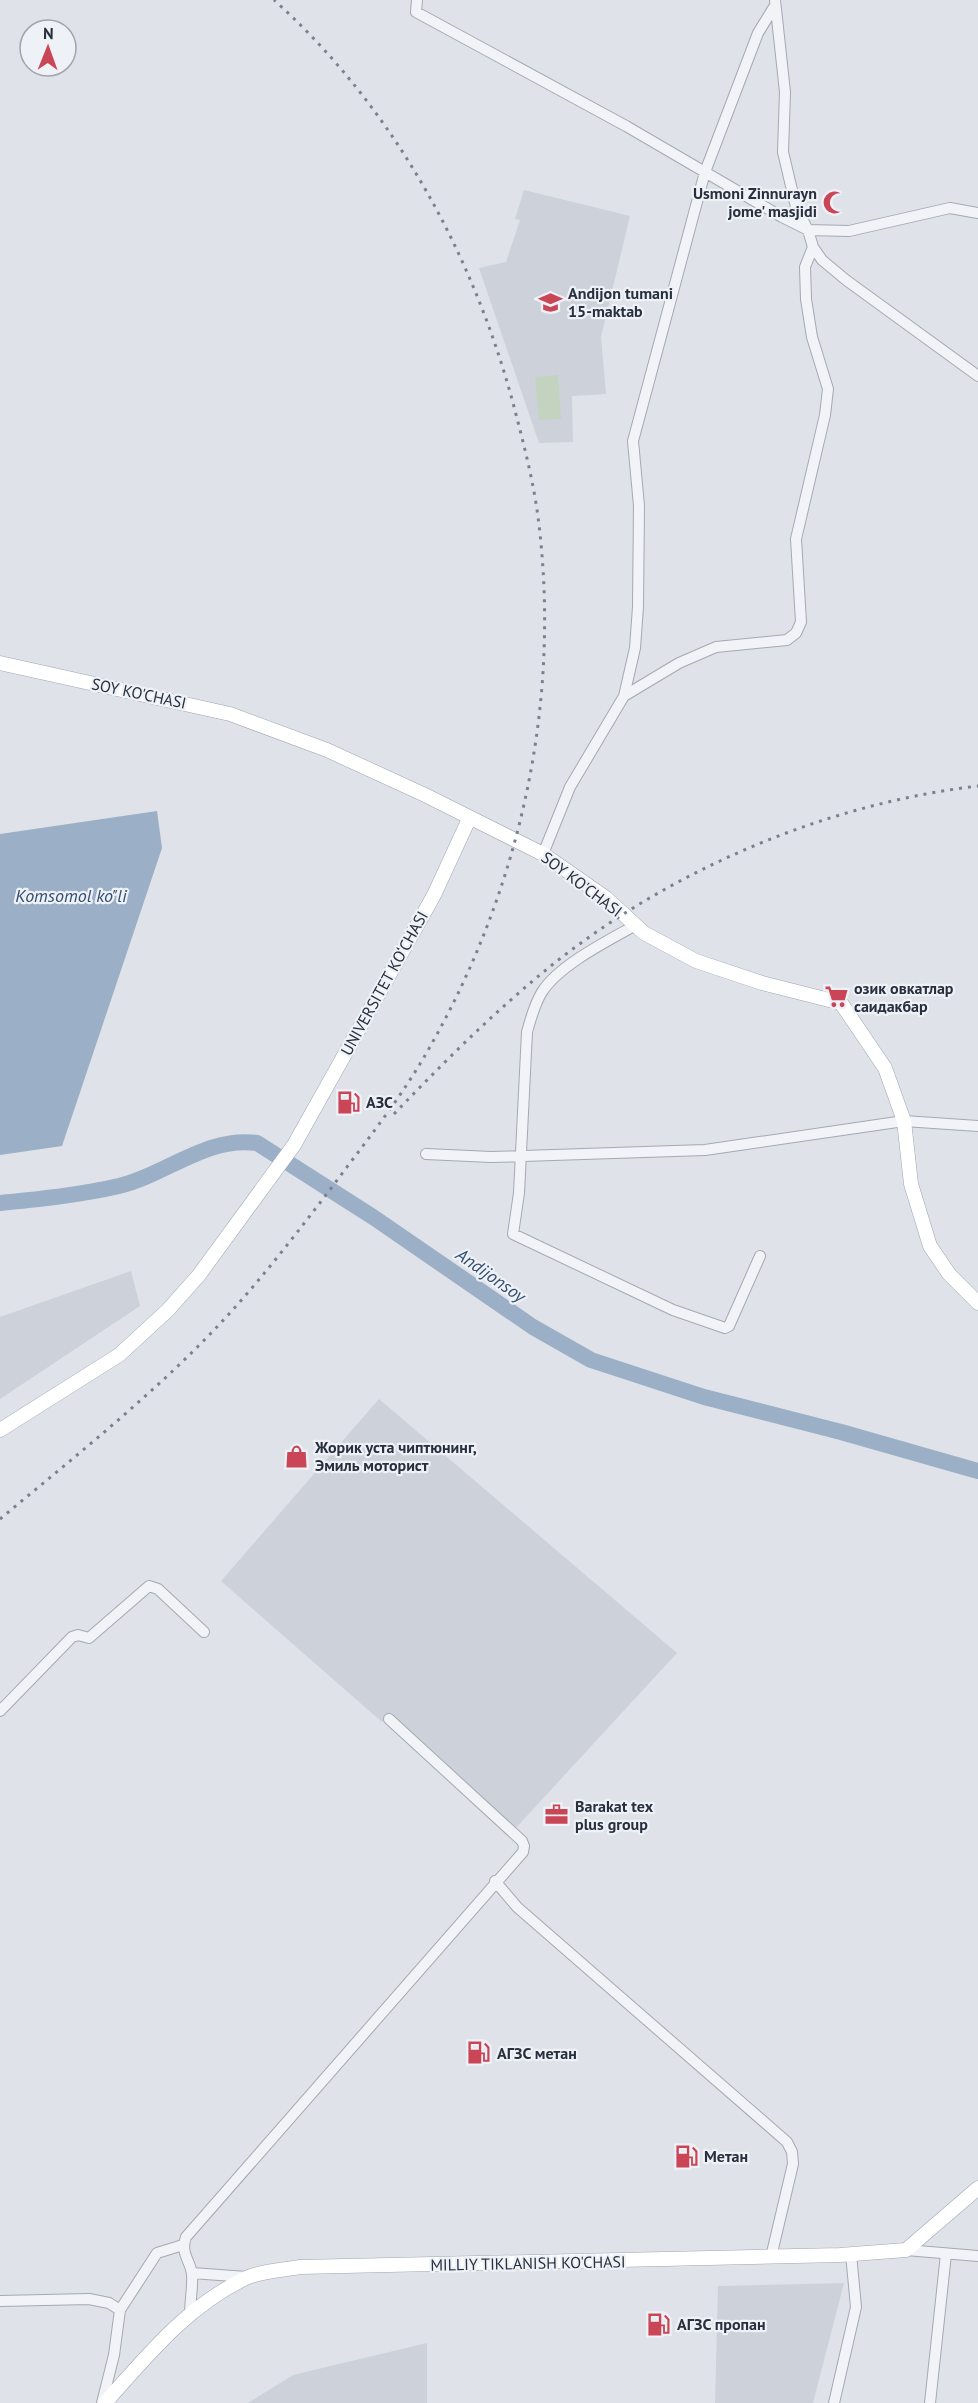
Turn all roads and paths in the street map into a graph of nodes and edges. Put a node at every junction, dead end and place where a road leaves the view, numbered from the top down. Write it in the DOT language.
graph roads {
  1 [pos="417,0"];
  2 [pos="774,4"];
  3 [pos="705,172"];
  4 [pos="978,213"];
  5 [pos="808,230"];
  6 [pos="813,247"];
  7 [pos="978,376"];
  8 [pos="0,663"];
  9 [pos="624,696"];
  10 [pos="469,819"];
  11 [pos="543,854"];
  12 [pos="634,926"];
  13 [pos="904,1121"];
  14 [pos="978,1126"];
  15 [pos="426,1154"];
  16 [pos="520,1156"];
  17 [pos="760,1256"];
  18 [pos="978,1303"];
  19 [pos="0,1430"];
  20 [pos="204,1632"];
  21 [pos="0,1711"];
  22 [pos="389,1719"];
  23 [pos="495,1881"];
  24 [pos="978,2188"];
  25 [pos="183,2245"];
  26 [pos="906,2250"];
  27 [pos="851,2254"];
  28 [pos="946,2254"];
  29 [pos="978,2256"];
  30 [pos="771,2257"];
  31 [pos="192,2273"];
  32 [pos="247,2277"];
  33 [pos="0,2301"];
  34 [pos="120,2310"];
  35 [pos="190,2314"];
  36 [pos="104,2403"];
  37 [pos="834,2403"];
  38 [pos="930,2403"];
  1 -- 3 [label="street"];
  2 -- 3 [label="street"];
  2 -- 5 [label="street"];
  3 -- 5 [label="street"];
  3 -- 9 [label="street"];
  4 -- 5 [label="street"];
  5 -- 6 [label="street"];
  6 -- 7 [label="street"];
  6 -- 9 [label="street"];
  8 -- 10 [label="main road, SOY KO'CHASI"];
  9 -- 11 [label="street"];
  10 -- 11 [label="main road, SOY KO'CHASI"];
  10 -- 19 [label="main road, UNIVERSITET KО‘CHASI"];
  11 -- 12 [label="main road, SOY KO'CHASI"];
  12 -- 13 [label="main road, SOY KO'CHASI"];
  12 -- 16 [label="street"];
  13 -- 14 [label="street"];
  13 -- 16 [label="street"];
  13 -- 18 [label="main road, SOY KO'CHASI"];
  15 -- 16 [label="street"];
  16 -- 17 [label="street"];
  20 -- 21 [label="street"];
  22 -- 23 [label="street"];
  23 -- 25 [label="street"];
  23 -- 30 [label="street"];
  24 -- 26 [label="main road"];
  25 -- 31 [label="street"];
  25 -- 34 [label="street"];
  26 -- 27 [label="main road, MILLIY TIKLANISH KO'CHASI"];
  26 -- 28 [label="street"];
  27 -- 30 [label="main road, MILLIY TIKLANISH KO'CHASI"];
  27 -- 37 [label="street"];
  28 -- 29 [label="street"];
  28 -- 38 [label="street"];
  30 -- 32 [label="main road, MILLIY TIKLANISH KO'CHASI"];
  31 -- 32 [label="street"];
  31 -- 35 [label="street"];
  32 -- 35 [label="main road, MILLIY TIKLANISH KO'CHASI"];
  33 -- 34 [label="street"];
  34 -- 36 [label="street"];
  35 -- 36 [label="main road, MILLIY TIKLANISH KO'CHASI"];
}
